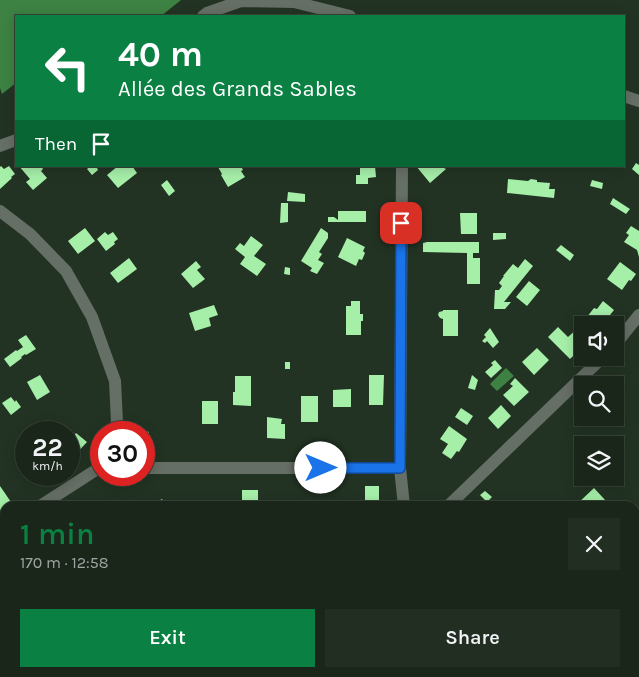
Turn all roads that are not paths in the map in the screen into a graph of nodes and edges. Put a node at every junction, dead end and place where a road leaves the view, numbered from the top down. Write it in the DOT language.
graph roads {
  1 [pos="204,15"];
  2 [pos="346,15"];
  3 [pos="625,96"];
  4 [pos="639,100"];
  5 [pos="15,140"];
  6 [pos="0,146"];
  7 [pos="402,167"];
  8 [pos="0,211"];
  9 [pos="639,315"];
  10 [pos="624,333"];
  11 [pos="594,366"];
  12 [pos="117,421"];
  13 [pos="155,468"];
  14 [pos="400,468"];
  15 [pos="90,473"];
  16 [pos="48,501"];
  17 [pos="403,501"];
  18 [pos="453,501"];
  1 -- 2 [label="street"];
  3 -- 4 [label="street"];
  5 -- 6 [label="street"];
  7 -- 14 [label="street"];
  8 -- 12 [label="street"];
  9 -- 10 [label="street"];
  11 -- 18 [label="street"];
  13 -- 14 [label="street"];
  14 -- 17 [label="street"];
  15 -- 16 [label="street"];
}
